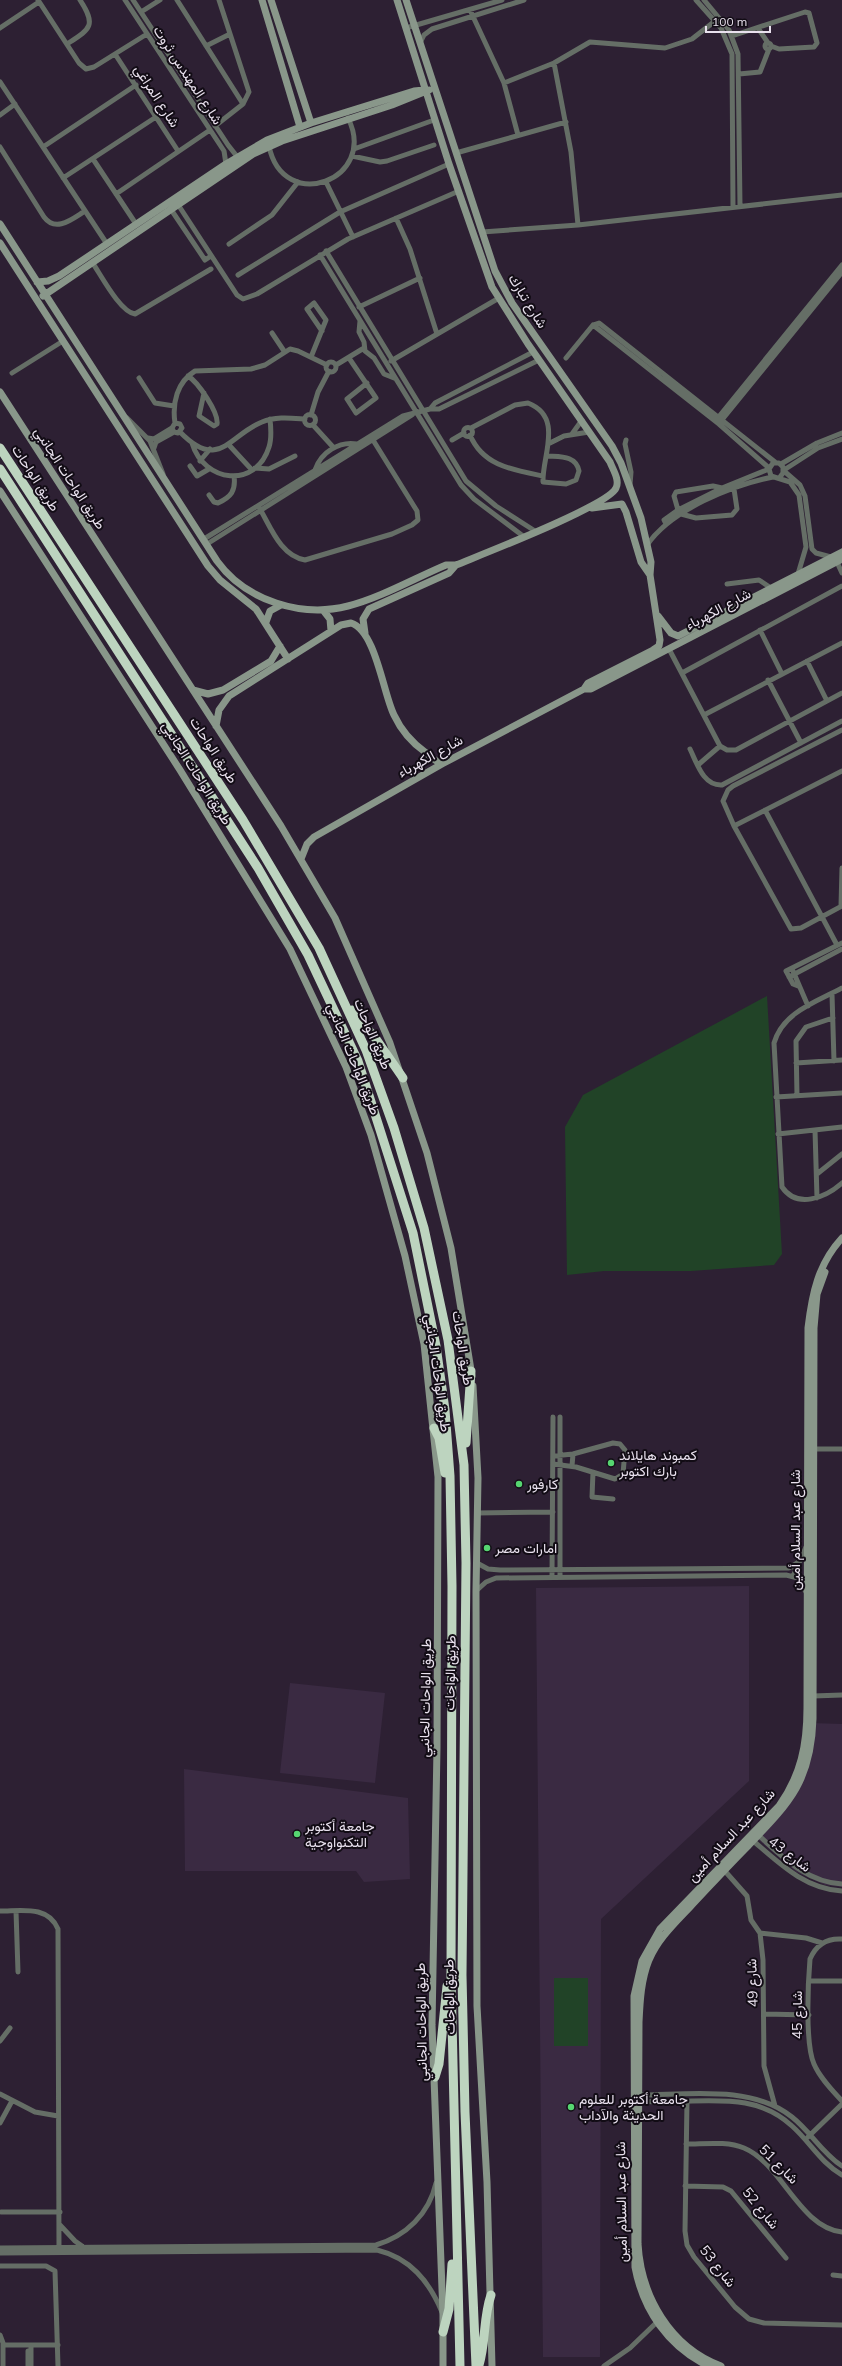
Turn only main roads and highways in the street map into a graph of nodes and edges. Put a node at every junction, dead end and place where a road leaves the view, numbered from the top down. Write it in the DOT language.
graph roads {
  1 [pos="0,448"];
  2 [pos="0,469"];
  3 [pos="344,1002"];
  4 [pos="403,1078"];
  5 [pos="471,1371"];
  6 [pos="434,1428"];
  7 [pos="464,1465"];
  8 [pos="450,1476"];
  9 [pos="451,1683"];
  10 [pos="464,1685"];
  11 [pos="464,1703"];
  12 [pos="451,1704"];
  13 [pos="451,1977"];
  14 [pos="435,2077"];
  15 [pos="456,2246"];
  16 [pos="491,2295"];
  17 [pos="443,2332"];
  18 [pos="460,2366"];
  19 [pos="478,2366"];
  1 -- 3 [label="highway, طريق الواحات"];
  2 -- 8 [label="highway, طريق الواحات"];
  3 -- 4 [label="highway"];
  3 -- 7 [label="highway, طريق الواحات"];
  5 -- 7 [label="highway"];
  6 -- 8 [label="highway"];
  7 -- 10 [label="highway, طريق الواحات"];
  8 -- 9 [label="highway, طريق الواحات"];
  9 -- 10 [label="highway"];
  9 -- 12 [label="highway, طريق الواحات"];
  10 -- 11 [label="highway, طريق الواحات"];
  11 -- 12 [label="highway"];
  11 -- 19 [label="highway, طريق الواحات"];
  12 -- 13 [label="highway, طريق الواحات"];
  13 -- 14 [label="highway"];
  13 -- 15 [label="highway, طريق الواحات"];
  15 -- 17 [label="highway"];
  15 -- 18 [label="highway, طريق الواحات"];
  16 -- 19 [label="highway"];
}
